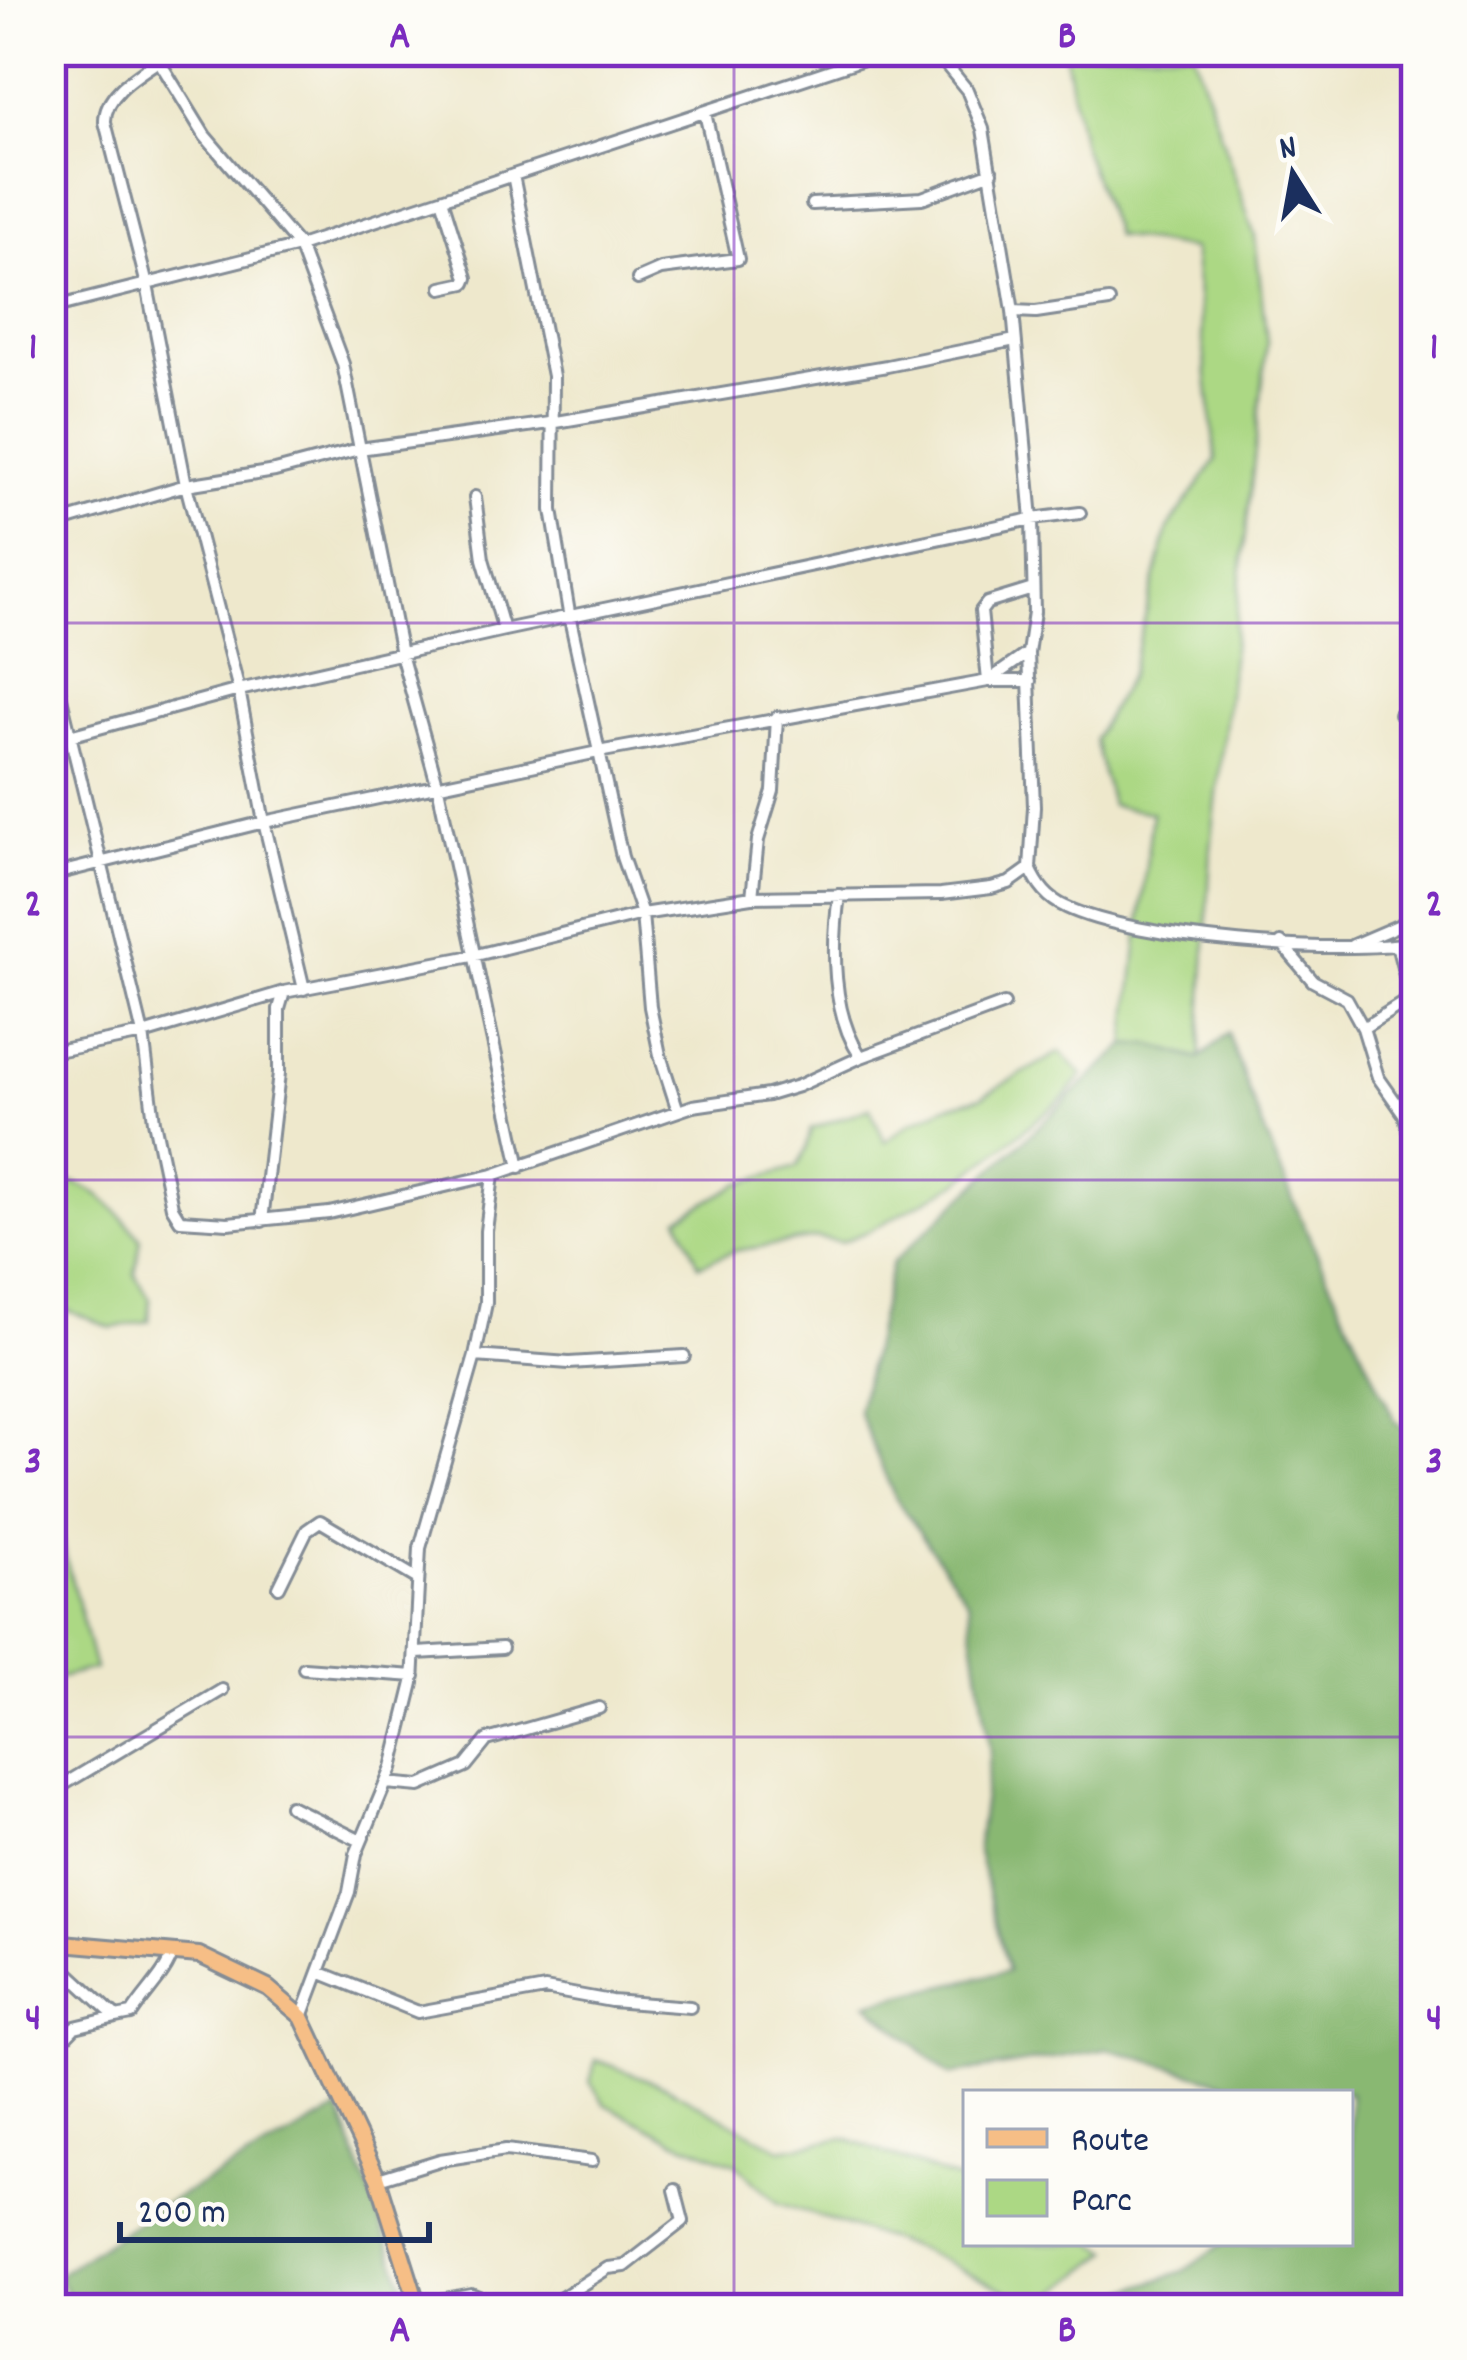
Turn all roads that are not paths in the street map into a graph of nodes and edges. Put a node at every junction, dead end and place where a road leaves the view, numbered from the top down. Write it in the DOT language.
graph roads {
  1 [pos="888,51"];
  2 [pos="935,51"];
  3 [pos="157,55"];
  4 [pos="705,113"];
  5 [pos="992,172"];
  6 [pos="513,176"];
  7 [pos="442,199"];
  8 [pos="812,204"];
  9 [pos="299,246"];
  10 [pos="638,279"];
  11 [pos="147,285"];
  12 [pos="442,288"];
  13 [pos="1109,301"];
  14 [pos="51,308"];
  15 [pos="1012,311"];
  16 [pos="1015,340"];
  17 [pos="550,422"];
  18 [pos="358,449"];
  19 [pos="186,485"];
  20 [pos="475,497"];
  21 [pos="1080,513"];
  22 [pos="1032,519"];
  23 [pos="51,526"];
  24 [pos="1033,589"];
  25 [pos="570,619"];
  26 [pos="504,630"];
  27 [pos="1028,653"];
  28 [pos="401,654"];
  29 [pos="51,656"];
  30 [pos="988,681"];
  31 [pos="1030,681"];
  32 [pos="239,690"];
  33 [pos="1400,714"];
  34 [pos="1416,714"];
  35 [pos="777,717"];
  36 [pos="72,737"];
  37 [pos="51,741"];
  38 [pos="598,752"];
  39 [pos="438,787"];
  40 [pos="264,822"];
  41 [pos="101,865"];
  42 [pos="1030,868"];
  43 [pos="51,874"];
  44 [pos="839,895"];
  45 [pos="752,897"];
  46 [pos="642,914"];
  47 [pos="1416,918"];
  48 [pos="1416,942"];
  49 [pos="1281,943"];
  50 [pos="1397,944"];
  51 [pos="1349,946"];
  52 [pos="472,956"];
  53 [pos="304,989"];
  54 [pos="284,992"];
  55 [pos="1004,1004"];
  56 [pos="1363,1028"];
  57 [pos="143,1034"];
  58 [pos="51,1052"];
  59 [pos="861,1057"];
  60 [pos="678,1111"];
  61 [pos="1416,1152"];
  62 [pos="520,1167"];
  63 [pos="493,1175"];
  64 [pos="262,1221"];
  65 [pos="475,1356"];
  66 [pos="684,1357"];
  67 [pos="418,1579"];
  68 [pos="278,1587"];
  69 [pos="502,1648"];
  70 [pos="417,1653"];
  71 [pos="304,1668"];
  72 [pos="414,1676"];
  73 [pos="222,1690"];
  74 [pos="599,1708"];
  75 [pos="386,1784"];
  76 [pos="51,1792"];
  77 [pos="290,1806"];
  78 [pos="362,1841"];
  79 [pos="51,1942"];
  80 [pos="173,1951"];
  81 [pos="51,1958"];
  82 [pos="319,1972"];
  83 [pos="690,2006"];
  84 [pos="116,2017"];
  85 [pos="302,2017"];
  86 [pos="51,2052"];
  87 [pos="592,2161"];
  88 [pos="378,2179"];
  89 [pos="675,2190"];
  90 [pos="418,2307"];
  1 -- 4 [label="street"];
  2 -- 5 [label="street"];
  3 -- 9 [label="street"];
  3 -- 11 [label="street"];
  4 -- 6 [label="street"];
  4 -- 10 [label="street"];
  5 -- 8 [label="street"];
  5 -- 15 [label="street"];
  6 -- 7 [label="street"];
  6 -- 17 [label="street"];
  7 -- 9 [label="street"];
  7 -- 12 [label="street"];
  9 -- 11 [label="street"];
  9 -- 18 [label="street"];
  11 -- 14 [label="street"];
  11 -- 19 [label="street"];
  13 -- 15 [label="street"];
  15 -- 16 [label="street"];
  16 -- 17 [label="street"];
  16 -- 22 [label="street"];
  17 -- 18 [label="street"];
  17 -- 25 [label="street"];
  18 -- 19 [label="street"];
  18 -- 28 [label="street"];
  19 -- 23 [label="street"];
  19 -- 32 [label="street"];
  20 -- 26 [label="street"];
  21 -- 22 [label="street"];
  22 -- 24 [label="street"];
  22 -- 25 [label="street"];
  24 -- 27 [label="street"];
  24 -- 30 [label="street"];
  25 -- 26 [label="street"];
  25 -- 38 [label="street"];
  26 -- 28 [label="street"];
  27 -- 30 [label="street"];
  27 -- 31 [label="street"];
  28 -- 32 [label="street"];
  28 -- 39 [label="street"];
  29 -- 36 [label="street"];
  30 -- 31 [label="street"];
  30 -- 35 [label="street"];
  31 -- 42 [label="street"];
  32 -- 36 [label="street"];
  32 -- 40 [label="street"];
  33 -- 34 [label="street"];
  35 -- 38 [label="street"];
  35 -- 45 [label="street"];
  36 -- 37 [label="street"];
  36 -- 41 [label="street"];
  38 -- 39 [label="street"];
  38 -- 46 [label="street"];
  39 -- 40 [label="street"];
  39 -- 52 [label="street"];
  40 -- 41 [label="street"];
  40 -- 53 [label="street"];
  41 -- 43 [label="street"];
  41 -- 57 [label="street"];
  42 -- 44 [label="street"];
  42 -- 49 [label="street"];
  44 -- 45 [label="street"];
  44 -- 59 [label="street"];
  45 -- 46 [label="street"];
  46 -- 52 [label="street"];
  46 -- 60 [label="street"];
  47 -- 51 [label="street"];
  48 -- 50 [label="street"];
  49 -- 51 [label="street"];
  49 -- 56 [label="street"];
  50 -- 51 [label="street"];
  50 -- 56 [label="street"];
  52 -- 53 [label="street"];
  52 -- 62 [label="street"];
  53 -- 54 [label="street"];
  54 -- 57 [label="street"];
  54 -- 64 [label="street"];
  55 -- 59 [label="street"];
  56 -- 61 [label="street"];
  57 -- 58 [label="street"];
  57 -- 64 [label="street"];
  59 -- 60 [label="street"];
  60 -- 62 [label="street"];
  62 -- 63 [label="street"];
  63 -- 64 [label="street"];
  63 -- 65 [label="street"];
  65 -- 66 [label="street"];
  65 -- 67 [label="street"];
  67 -- 68 [label="street"];
  67 -- 70 [label="street"];
  69 -- 70 [label="street"];
  70 -- 72 [label="street"];
  71 -- 72 [label="street"];
  72 -- 75 [label="street"];
  73 -- 76 [label="street"];
  74 -- 75 [label="street"];
  75 -- 78 [label="street"];
  77 -- 78 [label="street"];
  78 -- 82 [label="street"];
  79 -- 80 [label="main road"];
  80 -- 84 [label="street"];
  80 -- 85 [label="main road"];
  81 -- 84 [label="street"];
  82 -- 83 [label="street"];
  82 -- 85 [label="street"];
  84 -- 86 [label="street"];
  85 -- 88 [label="main road"];
  87 -- 88 [label="street"];
  88 -- 90 [label="main road"];
  89 -- 90 [label="street"];
}
